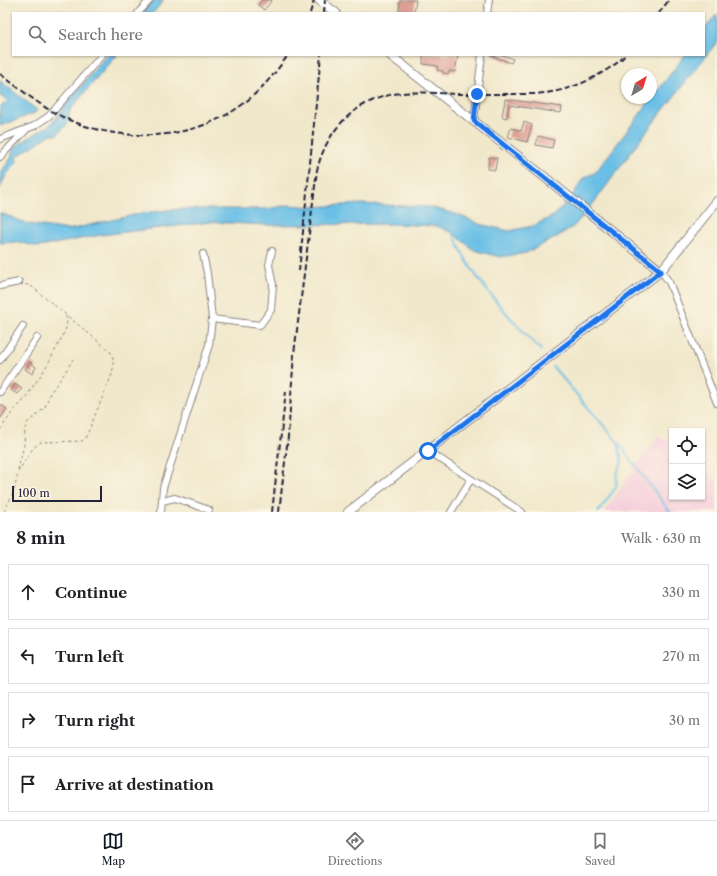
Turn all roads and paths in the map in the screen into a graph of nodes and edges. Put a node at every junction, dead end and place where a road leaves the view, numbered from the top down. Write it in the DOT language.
graph roads {
  1 [pos="150,0"];
  2 [pos="319,0"];
  3 [pos="489,0"];
  4 [pos="139,12"];
  5 [pos="335,12"];
  6 [pos="487,12"];
  7 [pos="101,56"];
  8 [pos="391,56"];
  9 [pos="482,56"];
  10 [pos="474,121"];
  11 [pos="28,128"];
  12 [pos="0,139"];
  13 [pos="0,157"];
  14 [pos="717,200"];
  15 [pos="272,251"];
  16 [pos="203,254"];
  17 [pos="661,271"];
  18 [pos="19,282"];
  19 [pos="0,286"];
  20 [pos="66,316"];
  21 [pos="212,319"];
  22 [pos="23,326"];
  23 [pos="37,338"];
  24 [pos="72,359"];
  25 [pos="0,360"];
  26 [pos="0,392"];
  27 [pos="717,400"];
  28 [pos="0,430"];
  29 [pos="428,451"];
  30 [pos="18,472"];
  31 [pos="471,479"];
  32 [pos="162,501"];
  33 [pos="209,510"];
  34 [pos="4,512"];
  35 [pos="161,512"];
  36 [pos="348,512"];
  37 [pos="451,512"];
  38 [pos="522,512"];
  1 -- 4 [label="street"];
  2 -- 5 [label="main road"];
  3 -- 6 [label="street"];
  7 -- 11 [label="street"];
  8 -- 10 [label="main road"];
  9 -- 10 [label="street"];
  10 -- 17 [label="main road"];
  11 -- 12 [label="street"];
  11 -- 13 [label="street"];
  14 -- 17 [label="main road"];
  15 -- 21 [label="street"];
  16 -- 21 [label="street"];
  17 -- 27 [label="street"];
  17 -- 29 [label="main road"];
  18 -- 19 [label="street"];
  18 -- 20 [label="path"];
  20 -- 28 [label="path"];
  20 -- 30 [label="path"];
  21 -- 32 [label="street"];
  22 -- 25 [label="street"];
  23 -- 26 [label="street"];
  24 -- 30 [label="path"];
  29 -- 31 [label="street"];
  29 -- 36 [label="main road"];
  30 -- 34 [label="path"];
  31 -- 37 [label="street"];
  31 -- 38 [label="street"];
  32 -- 33 [label="street"];
  32 -- 35 [label="street"];
}
